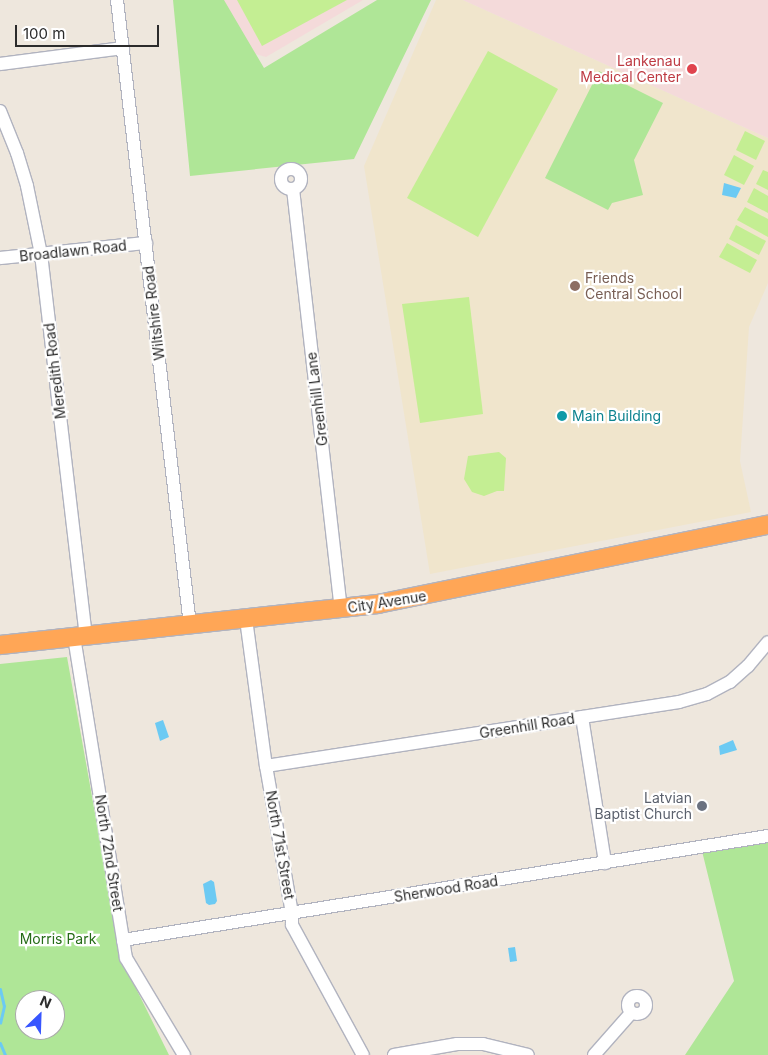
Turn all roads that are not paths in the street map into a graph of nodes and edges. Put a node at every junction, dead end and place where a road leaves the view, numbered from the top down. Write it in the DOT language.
graph roads {
  1 [pos="117,0"];
  2 [pos="123,48"];
  3 [pos="0,64"];
  4 [pos="0,111"];
  5 [pos="293,189"];
  6 [pos="146,243"];
  7 [pos="41,254"];
  8 [pos="0,258"];
  9 [pos="768,525"];
  10 [pos="342,609"];
  11 [pos="246,619"];
  12 [pos="190,625"];
  13 [pos="80,637"];
  14 [pos="768,642"];
  15 [pos="0,645"];
  16 [pos="582,717"];
  17 [pos="266,766"];
  18 [pos="768,836"];
  19 [pos="605,863"];
  20 [pos="292,913"];
  21 [pos="123,940"];
  22 [pos="631,1013"];
  23 [pos="184,1055"];
  24 [pos="363,1055"];
  25 [pos="394,1055"];
  26 [pos="528,1055"];
  27 [pos="594,1055"];
  1 -- 2 [label="street, Wiltshire Road"];
  2 -- 3 [label="street"];
  2 -- 6 [label="street, Wiltshire Road"];
  4 -- 7 [label="street, Meredith Road"];
  5 -- 10 [label="street, Greenhill Lane"];
  6 -- 7 [label="street, Broadlawn Road"];
  6 -- 12 [label="street, Wiltshire Road"];
  7 -- 8 [label="street, Broadlawn Road"];
  7 -- 13 [label="street, Meredith Road"];
  9 -- 10 [label="highway, City Avenue"];
  10 -- 11 [label="highway, City Avenue"];
  11 -- 12 [label="highway, City Avenue"];
  11 -- 17 [label="street, North 71st Street"];
  12 -- 13 [label="highway, City Avenue"];
  13 -- 15 [label="highway, City Avenue"];
  13 -- 21 [label="street, North 72nd Street"];
  14 -- 16 [label="street, Greenhill Road"];
  16 -- 17 [label="street, Greenhill Road"];
  16 -- 19 [label="street"];
  17 -- 20 [label="street, North 71st Street"];
  18 -- 19 [label="street, Sherwood Road"];
  19 -- 20 [label="street, Sherwood Road"];
  20 -- 21 [label="street, Sherwood Road"];
  20 -- 24 [label="street, North 71st Street"];
  21 -- 23 [label="street, North 72nd Street"];
  22 -- 27 [label="street"];
  25 -- 26 [label="street"];
}
